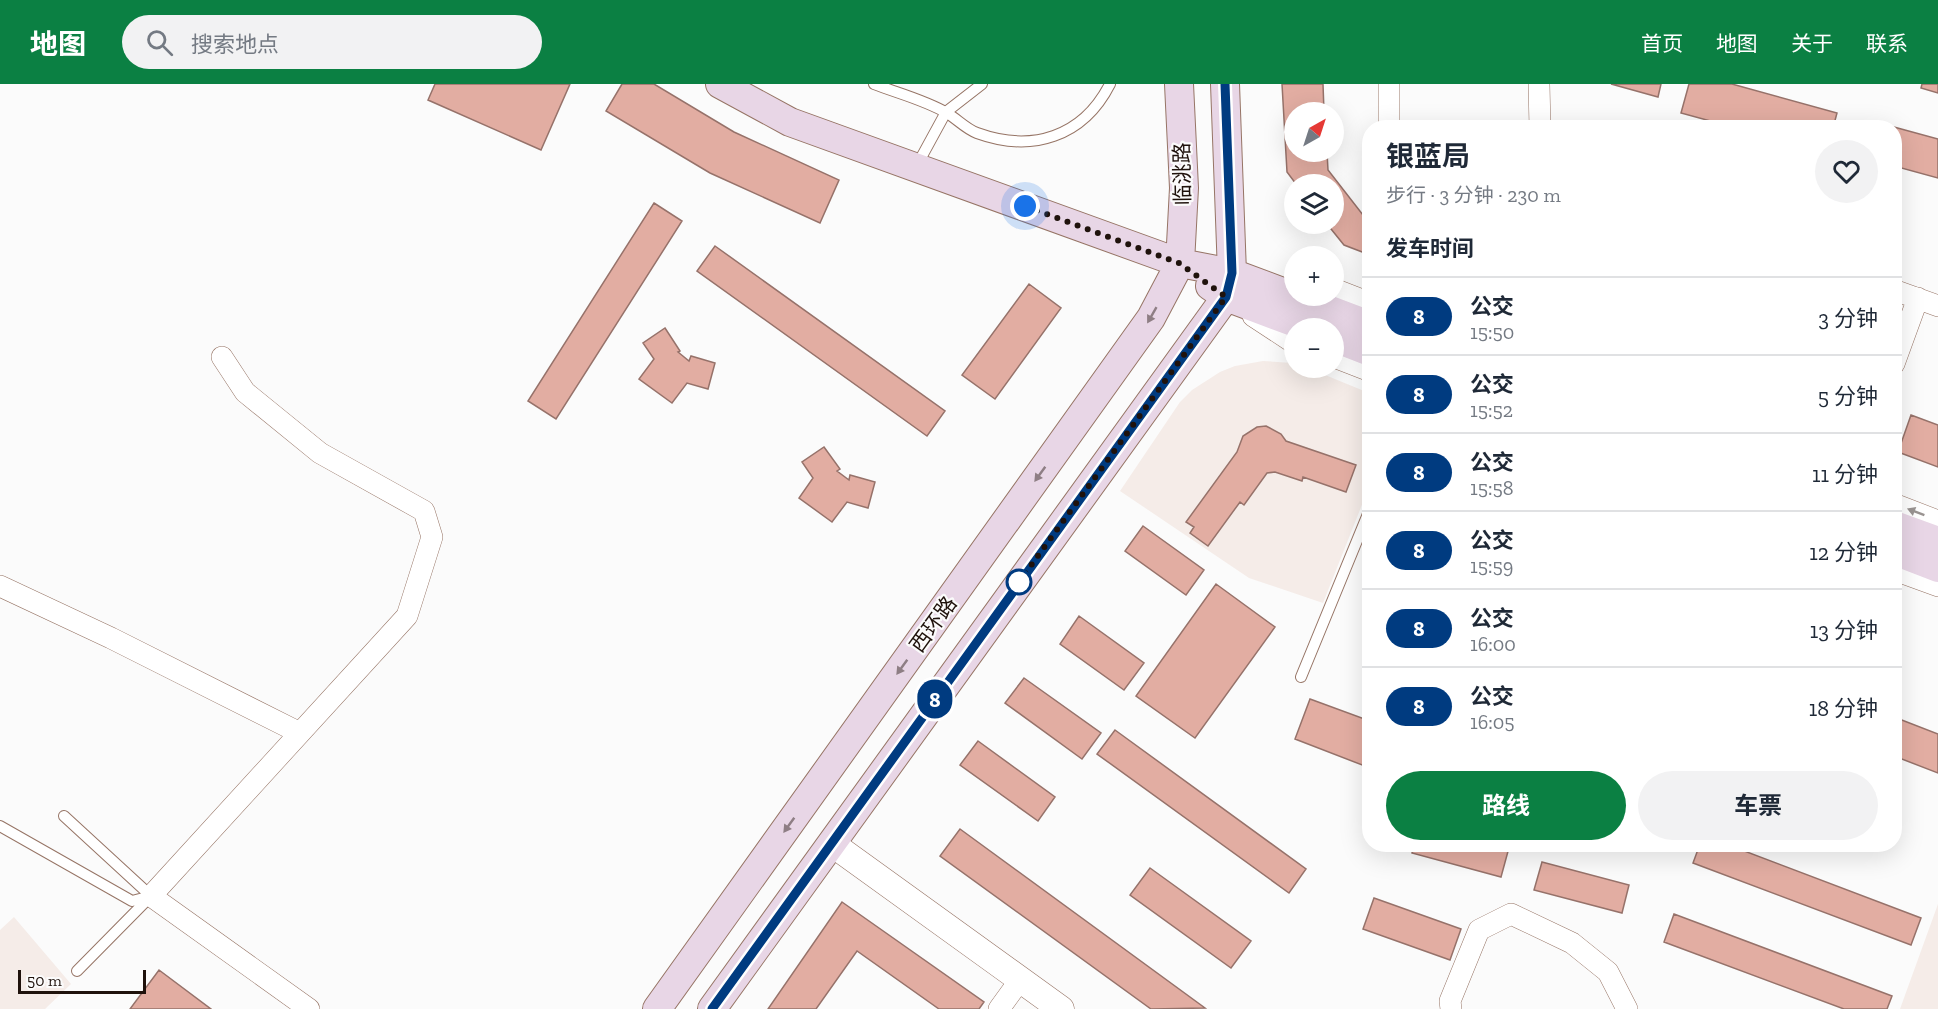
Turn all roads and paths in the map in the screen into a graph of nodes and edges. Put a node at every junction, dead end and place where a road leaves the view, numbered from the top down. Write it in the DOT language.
graph roads {
  1 [pos="720,84"];
  2 [pos="874,84"];
  3 [pos="982,84"];
  4 [pos="1110,84"];
  5 [pos="1179,84"];
  6 [pos="1225,84"];
  7 [pos="1389,84"];
  8 [pos="1539,84"];
  9 [pos="946,112"];
  10 [pos="1389,120"];
  11 [pos="1540,120"];
  12 [pos="916,167"];
  13 [pos="1179,263"];
  14 [pos="1284,281"];
  15 [pos="1229,285"];
  16 [pos="1344,293"];
  17 [pos="1902,293"];
  18 [pos="1918,298"];
  19 [pos="1362,300"];
  20 [pos="1938,306"];
  21 [pos="1290,318"];
  22 [pos="1362,323"];
  23 [pos="1284,334"];
  24 [pos="1344,342"];
  25 [pos="1902,342"];
  26 [pos="1362,348"];
  27 [pos="222,357"];
  28 [pos="1344,361"];
  29 [pos="1362,368"];
  30 [pos="1902,507"];
  31 [pos="1938,520"];
  32 [pos="1362,528"];
  33 [pos="1902,528"];
  34 [pos="1938,541"];
  35 [pos="1902,554"];
  36 [pos="1938,568"];
  37 [pos="1902,573"];
  38 [pos="0,586"];
  39 [pos="1938,586"];
  40 [pos="1301,677"];
  41 [pos="300,734"];
  42 [pos="64,816"];
  43 [pos="0,826"];
  44 [pos="831,843"];
  45 [pos="151,897"];
  46 [pos="77,971"];
  47 [pos="1020,980"];
  48 [pos="309,1009"];
  49 [pos="657,1009"];
  50 [pos="712,1009"];
  51 [pos="999,1009"];
  52 [pos="1061,1009"];
  53 [pos="1450,1009"];
  54 [pos="1627,1009"];
  1 -- 12 [label="main road"];
  2 -- 9 [label="lane"];
  3 -- 9 [label="lane"];
  4 -- 9 [label="lane"];
  5 -- 13 [label="main road, 临洮路"];
  6 -- 15 [label="main road"];
  7 -- 10 [label="street"];
  8 -- 11 [label="street"];
  9 -- 12 [label="lane"];
  12 -- 13 [label="main road"];
  13 -- 15 [label="main road"];
  13 -- 49 [label="main road, 西环路, one-way"];
  14 -- 15 [label="street"];
  15 -- 21 [label="main road"];
  15 -- 22 [label="main road"];
  15 -- 23 [label="street"];
  15 -- 44 [label="main road"];
  16 -- 19 [label="street"];
  17 -- 18 [label="street"];
  18 -- 20 [label="street"];
  18 -- 25 [label="street"];
  24 -- 26 [label="main road"];
  27 -- 41 [label="street"];
  28 -- 29 [label="street"];
  31 -- 30 [label="street, one-way"];
  32 -- 40 [label="lane"];
  33 -- 34 [label="main road"];
  35 -- 36 [label="main road"];
  37 -- 39 [label="street"];
  38 -- 41 [label="street"];
  41 -- 45 [label="street"];
  42 -- 45 [label="lane"];
  43 -- 45 [label="lane"];
  44 -- 47 [label="street"];
  44 -- 50 [label="main road"];
  45 -- 46 [label="lane"];
  45 -- 48 [label="street"];
  47 -- 51 [label="street"];
  47 -- 52 [label="street"];
  53 -- 54 [label="street"];
}
